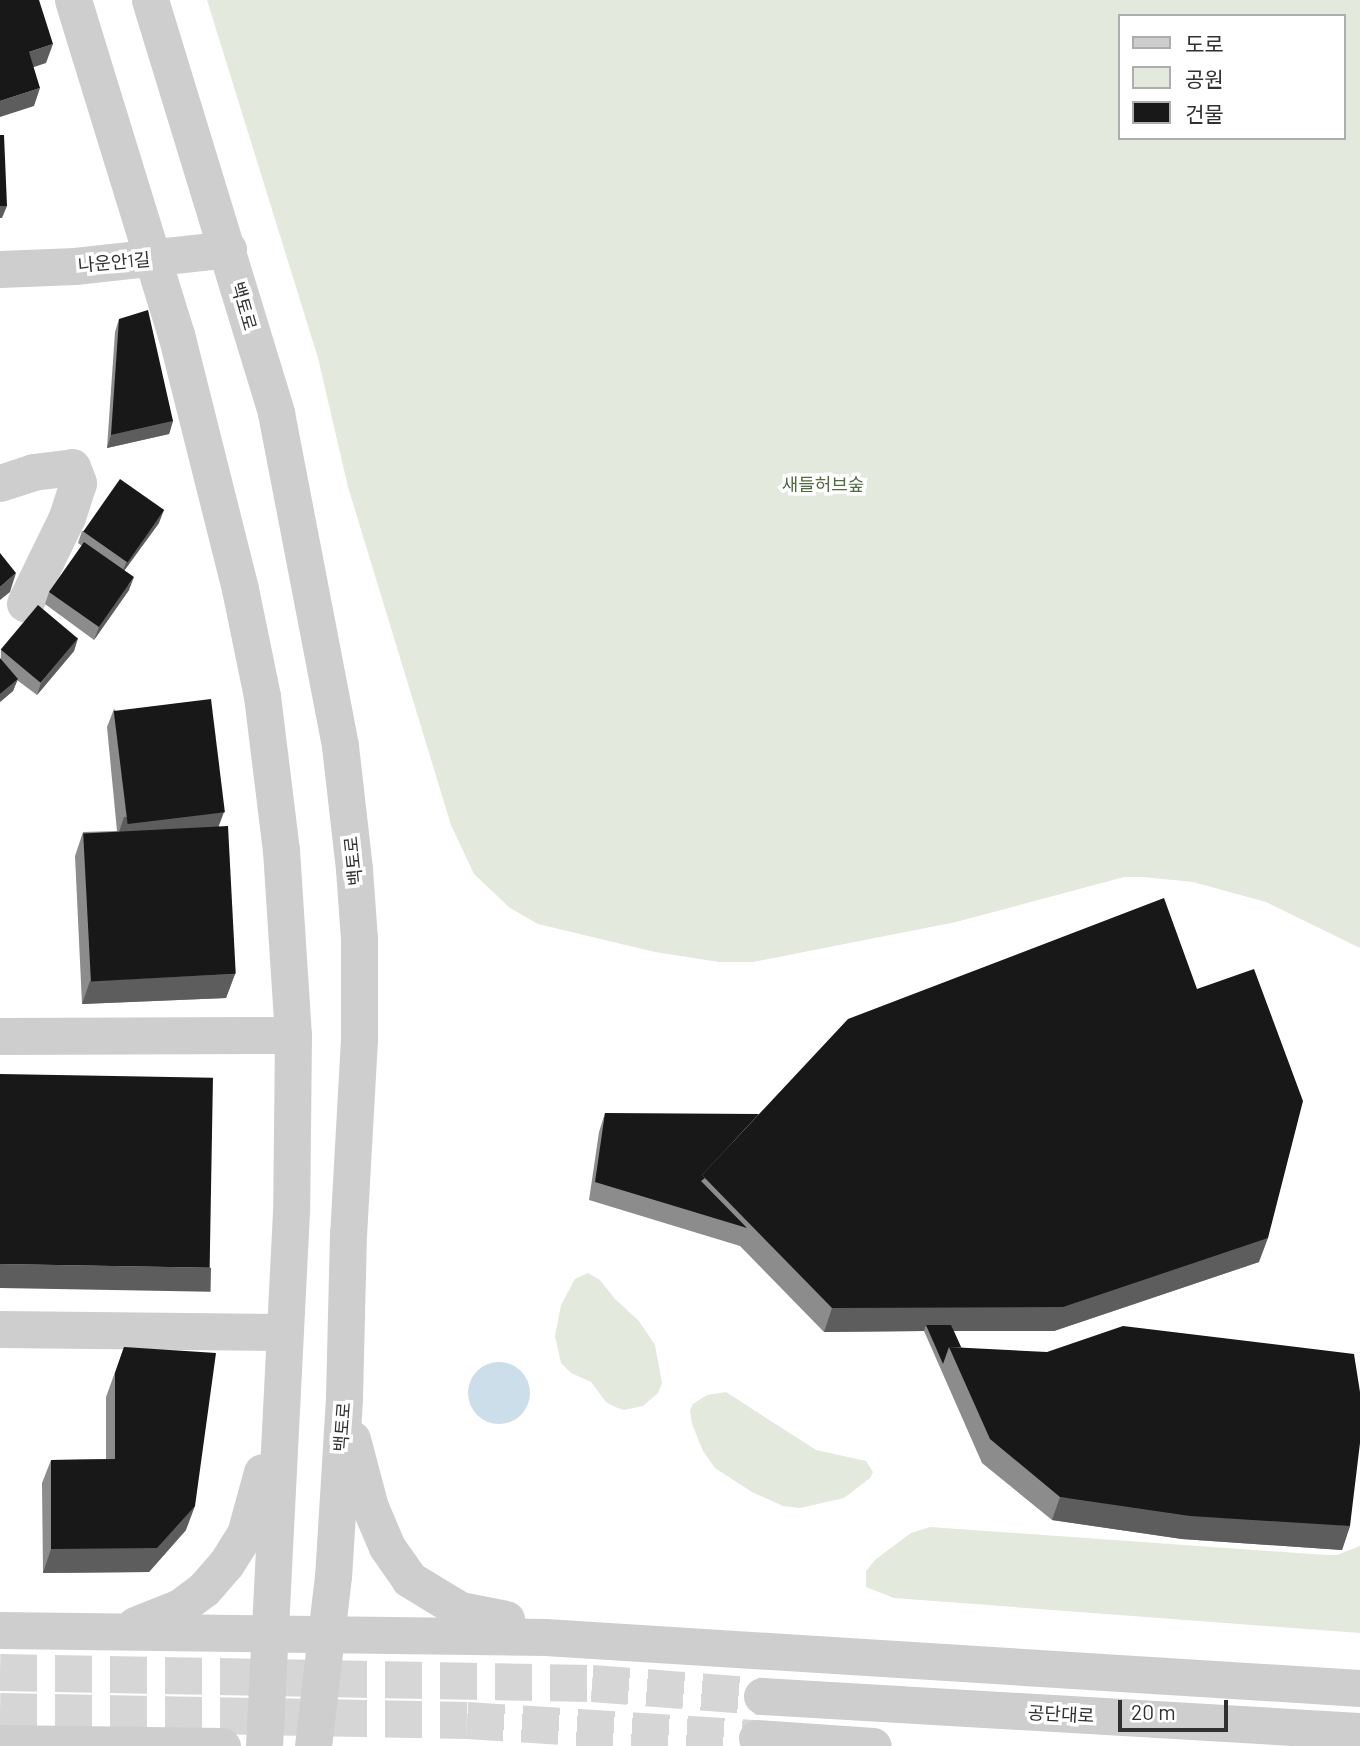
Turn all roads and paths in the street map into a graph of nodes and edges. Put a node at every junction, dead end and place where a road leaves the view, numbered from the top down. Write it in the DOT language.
graph roads {
  1 [pos="73,0"];
  2 [pos="150,0"];
  3 [pos="228,249"];
  4 [pos="153,259"];
  5 [pos="0,269"];
  6 [pos="0,483"];
  7 [pos="25,603"];
  8 [pos="293,1035"];
  9 [pos="0,1036"];
  10 [pos="0,1329"];
  11 [pos="283,1348"];
  12 [pos="344,1398"];
  13 [pos="0,1630"];
  14 [pos="108,1632"];
  15 [pos="268,1632"];
  16 [pos="326,1632"];
  17 [pos="656,1643"];
  18 [pos="1360,1688"];
  19 [pos="762,1696"];
  20 [pos="1360,1731"];
  21 [pos="757,1738"];
  22 [pos="0,1743"];
  23 [pos="106,1745"];
  24 [pos="222,1746"];
  25 [pos="264,1746"];
  26 [pos="313,1746"];
  27 [pos="873,1746"];
  1 -- 4 [label="street"];
  2 -- 3 [label="street, 백토로"];
  3 -- 4 [label="street, 나운안1길"];
  3 -- 12 [label="street, 백토로"];
  4 -- 5 [label="street, 나운안1길"];
  4 -- 8 [label="street"];
  6 -- 7 [label="street"];
  8 -- 9 [label="street"];
  8 -- 11 [label="street"];
  10 -- 11 [label="street"];
  11 -- 14 [label="street"];
  11 -- 15 [label="street"];
  12 -- 16 [label="street, 백토로"];
  12 -- 17 [label="street"];
  13 -- 14 [label="street"];
  14 -- 15 [label="street"];
  15 -- 16 [label="street"];
  15 -- 25 [label="street"];
  16 -- 17 [label="street"];
  16 -- 26 [label="street, 백토로"];
  17 -- 18 [label="street"];
  19 -- 20 [label="street, 공단대로"];
  21 -- 27 [label="street"];
  22 -- 23 [label="street"];
  23 -- 24 [label="street"];
}
